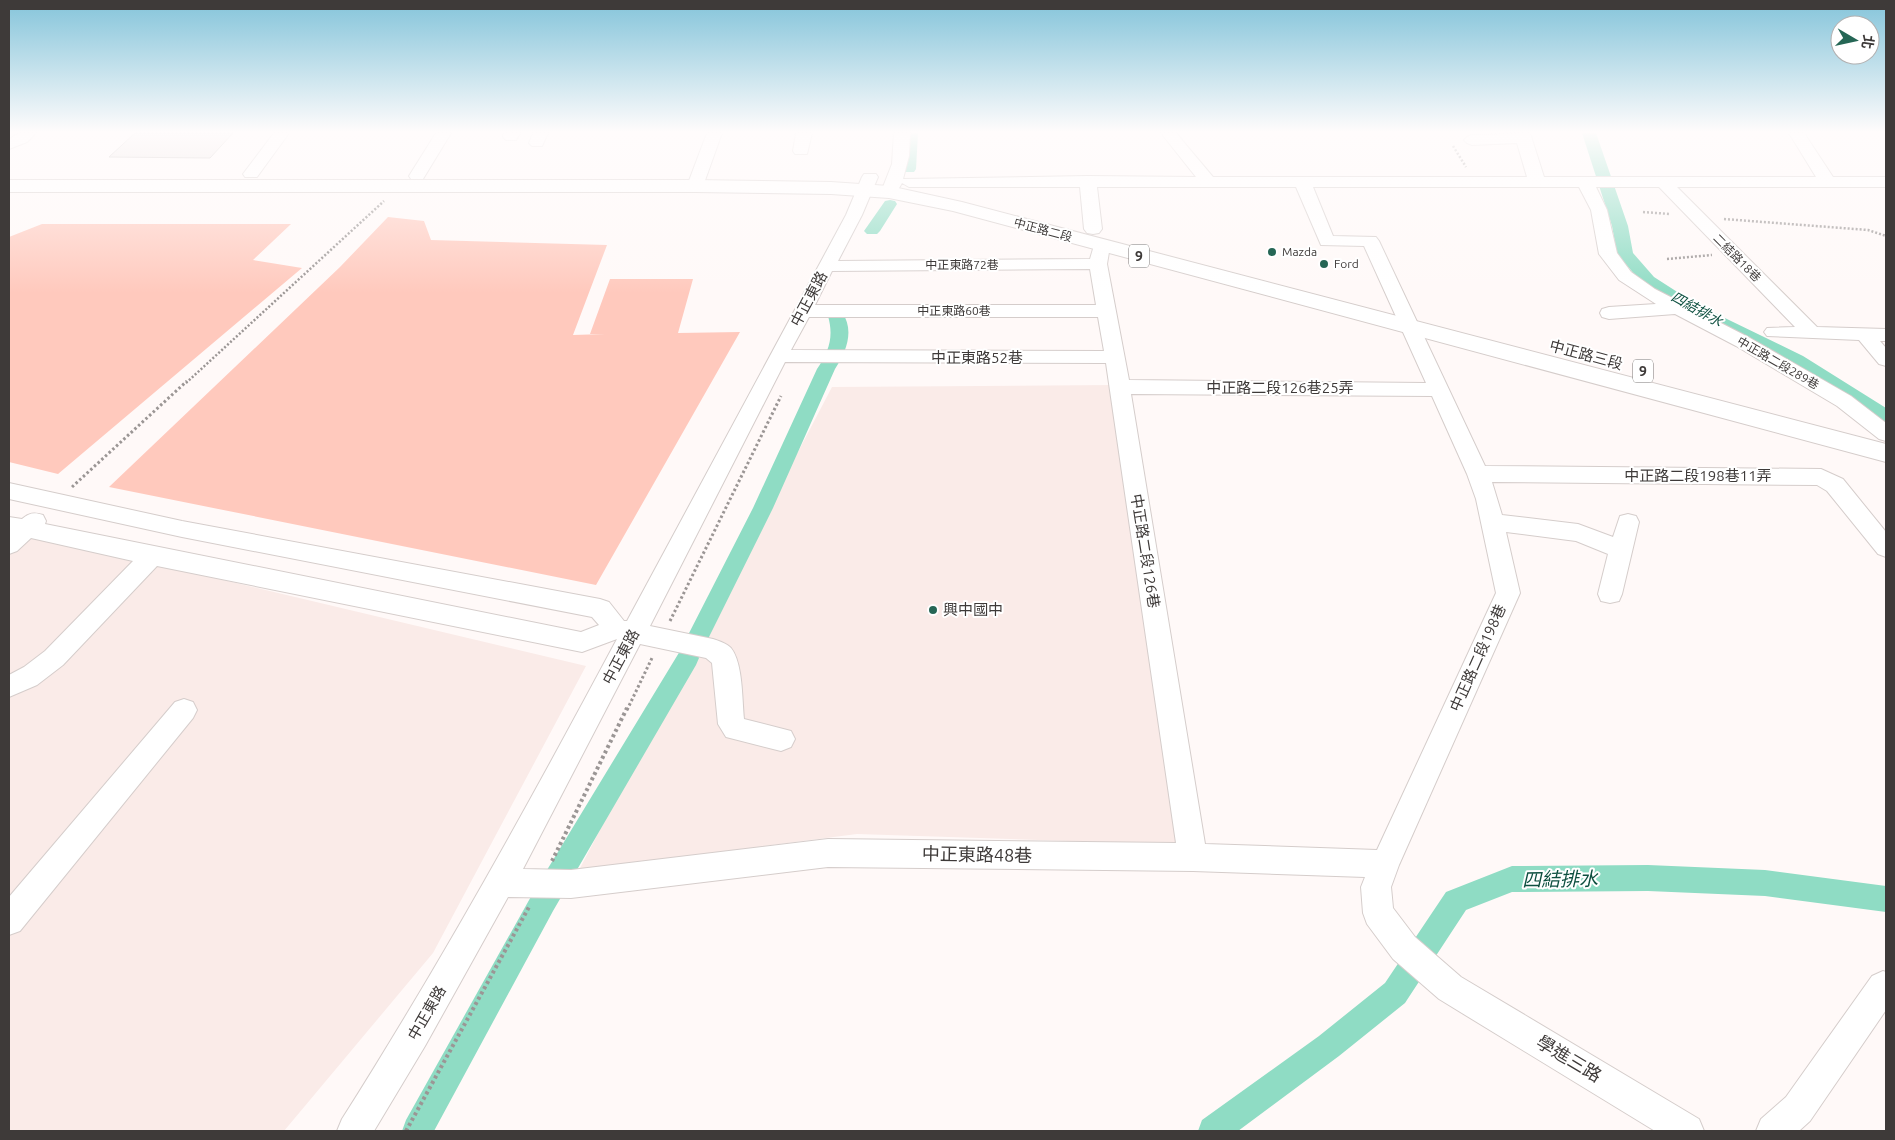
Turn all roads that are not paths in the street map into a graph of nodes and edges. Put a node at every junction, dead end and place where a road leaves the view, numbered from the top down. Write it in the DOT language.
graph roads {
  1 [pos="48,186"];
  2 [pos="476,186"];
  3 [pos="884,186"];
  4 [pos="893,186"];
  5 [pos="1089,186"];
  6 [pos="1304,186"];
  7 [pos="1587,186"];
  8 [pos="1667,186"];
  9 [pos="1098,246"];
  10 [pos="826,266"];
  11 [pos="1678,308"];
  12 [pos="802,311"];
  13 [pos="1106,311"];
  14 [pos="1609,313"];
  15 [pos="1406,316"];
  16 [pos="1774,332"];
  17 [pos="1811,332"];
  18 [pos="1864,334"];
  19 [pos="1886,336"];
  20 [pos="779,356"];
  21 [pos="1115,357"];
  22 [pos="1886,360"];
  23 [pos="1120,387"];
  24 [pos="1439,390"];
  25 [pos="1886,435"];
  26 [pos="1886,453"];
  27 [pos="1478,474"];
  28 [pos="9,491"];
  29 [pos="55,503"];
  30 [pos="1493,522"];
  31 [pos="1628,522"];
  32 [pos="14,533"];
  33 [pos="1621,548"];
  34 [pos="1886,548"];
  35 [pos="152,556"];
  36 [pos="1610,594"];
  37 [pos="625,631"];
  38 [pos="9,686"];
  39 [pos="184,710"];
  40 [pos="781,739"];
  41 [pos="1193,857"];
  42 [pos="1385,864"];
  43 [pos="501,883"];
  44 [pos="9,920"];
  45 [pos="1404,948"];
  46 [pos="1883,987"];
  47 [pos="357,1130"];
  48 [pos="1687,1131"];
  49 [pos="1773,1131"];
  1 -- 2 [label="main road, 中正路二段 / 9"];
  3 -- 10 [label="street, 中正東路"];
  4 -- 9 [label="main road, 中正路二段 / 9"];
  5 -- 9 [label="street, 中正路二段126巷"];
  6 -- 15 [label="street, 中正路二段198巷"];
  7 -- 11 [label="street, 中正路二段289巷"];
  8 -- 17 [label="street, 二結路18巷"];
  9 -- 10 [label="street, 中正東路72巷"];
  9 -- 13 [label="street, 中正路二段126巷"];
  9 -- 15 [label="main road, 中正路二段 / 9"];
  10 -- 12 [label="street, 中正東路"];
  11 -- 14 [label="street"];
  11 -- 25 [label="street, 中正路二段289巷"];
  12 -- 13 [label="street, 中正東路60巷"];
  12 -- 20 [label="street, 中正東路"];
  13 -- 21 [label="street, 中正路二段126巷"];
  15 -- 24 [label="street, 中正路二段198巷"];
  15 -- 25 [label="main road, 中正路三段 / 9"];
  15 -- 26 [label="main road, 中正路三段 / 9"];
  16 -- 17 [label="street"];
  17 -- 18 [label="street"];
  18 -- 19 [label="street"];
  18 -- 22 [label="street"];
  20 -- 21 [label="street, 中正東路52巷"];
  20 -- 37 [label="street, 中正東路"];
  21 -- 23 [label="street, 中正路二段126巷"];
  23 -- 24 [label="street, 中正路二段126巷25弄"];
  23 -- 41 [label="street, 中正路二段126巷"];
  24 -- 27 [label="street, 中正路二段198巷"];
  27 -- 30 [label="street, 中正路二段198巷"];
  27 -- 34 [label="street, 中正路二段198巷11弄"];
  28 -- 29 [label="street"];
  29 -- 32 [label="street"];
  29 -- 37 [label="street"];
  30 -- 33 [label="street"];
  30 -- 42 [label="street, 中正路二段198巷"];
  31 -- 33 [label="street"];
  32 -- 35 [label="street"];
  33 -- 36 [label="street"];
  35 -- 37 [label="street"];
  35 -- 38 [label="street"];
  37 -- 40 [label="street"];
  37 -- 43 [label="street, 中正東路"];
  39 -- 44 [label="street"];
  41 -- 42 [label="street, 中正東路48巷"];
  41 -- 43 [label="street, 中正東路48巷"];
  42 -- 45 [label="street, 中正路二段198巷"];
  43 -- 47 [label="street, 中正東路"];
  45 -- 48 [label="street, 學進三路"];
  46 -- 49 [label="street"];
}
